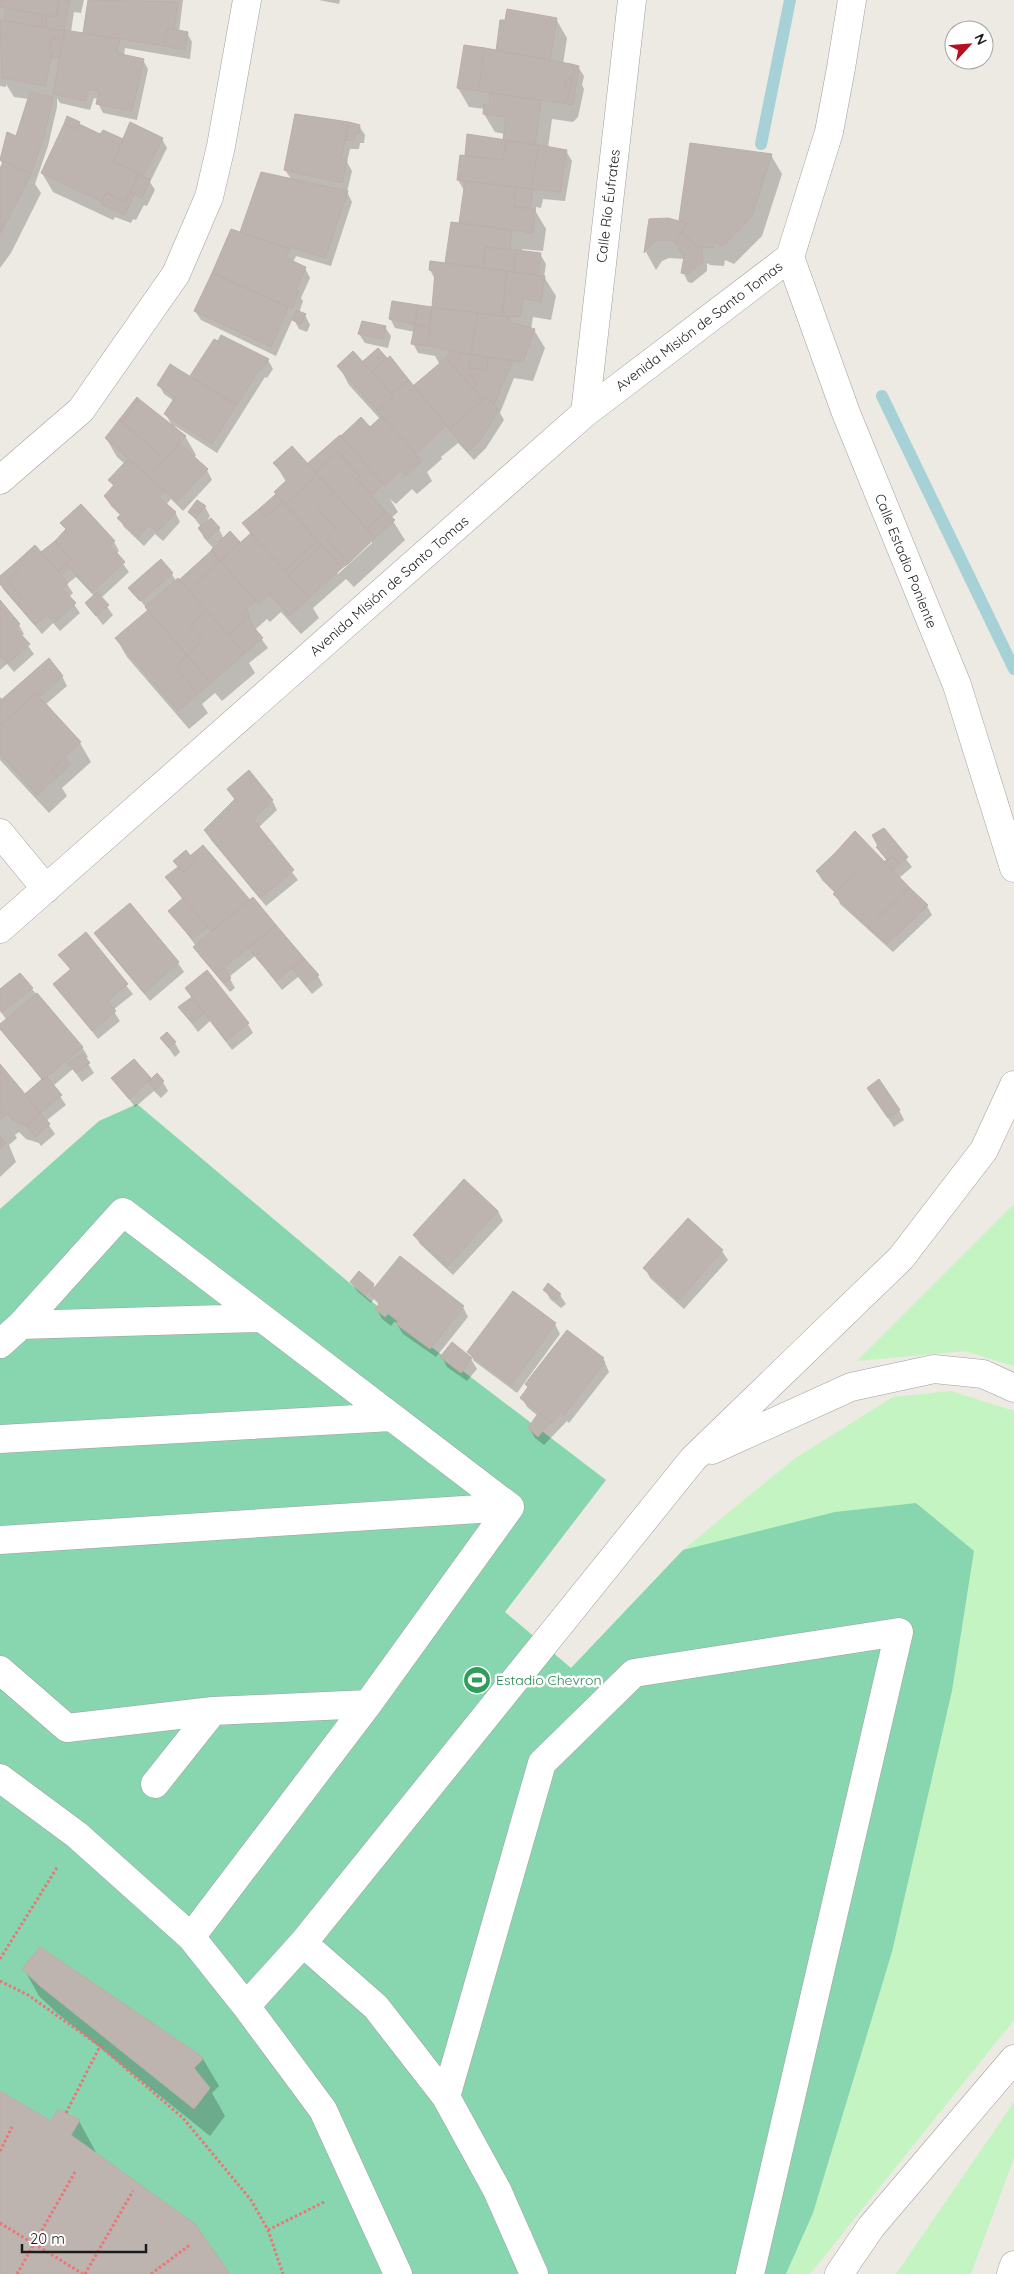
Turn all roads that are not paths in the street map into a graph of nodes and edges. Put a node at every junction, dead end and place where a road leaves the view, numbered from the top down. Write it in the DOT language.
graph roads {
  1 [pos="247,0"];
  2 [pos="632,0"];
  3 [pos="852,0"];
  4 [pos="790,257"];
  5 [pos="585,413"];
  6 [pos="0,480"];
  7 [pos="0,833"];
  8 [pos="1014,868"];
  9 [pos="46,889"];
  10 [pos="0,929"];
  11 [pos="1014,1085"];
  12 [pos="259,1318"];
  13 [pos="21,1325"];
  14 [pos="0,1344"];
  15 [pos="1014,1388"];
  16 [pos="392,1417"];
  17 [pos="0,1439"];
  18 [pos="693,1459"];
  19 [pos="510,1507"];
  20 [pos="0,1540"];
  21 [pos="0,1670"];
  22 [pos="368,1704"];
  23 [pos="213,1711"];
  24 [pos="0,1778"];
  25 [pos="155,1784"];
  26 [pos="191,1937"];
  27 [pos="304,1943"];
  28 [pos="246,2006"];
  29 [pos="1014,2059"];
  30 [pos="446,2097"];
  31 [pos="1014,2265"];
  32 [pos="398,2274"];
  33 [pos="534,2274"];
  34 [pos="750,2274"];
  35 [pos="839,2274"];
  36 [pos="1011,2274"];
  1 -- 6 [label="street"];
  2 -- 5 [label="street, Calle Río Éufrates"];
  3 -- 4 [label="street"];
  4 -- 5 [label="street, Avenida Misión de Santo Tomas"];
  4 -- 8 [label="street, Calle Estadio Poniente"];
  5 -- 9 [label="street, Avenida Misión de Santo Tomas"];
  7 -- 9 [label="street"];
  9 -- 10 [label="street, Avenida Misión de Santo Tomas"];
  11 -- 18 [label="street"];
  12 -- 13 [label="street"];
  12 -- 13 [label="street"];
  12 -- 16 [label="street"];
  13 -- 14 [label="street"];
  15 -- 18 [label="street"];
  16 -- 17 [label="street"];
  16 -- 19 [label="street"];
  18 -- 27 [label="street"];
  19 -- 20 [label="street"];
  19 -- 22 [label="street"];
  21 -- 23 [label="street"];
  22 -- 23 [label="street"];
  22 -- 26 [label="street"];
  23 -- 25 [label="street"];
  24 -- 26 [label="street"];
  26 -- 28 [label="street"];
  27 -- 28 [label="street"];
  27 -- 30 [label="street"];
  28 -- 32 [label="street"];
  29 -- 35 [label="street"];
  30 -- 33 [label="street"];
  30 -- 34 [label="street"];
  31 -- 36 [label="street"];
}
